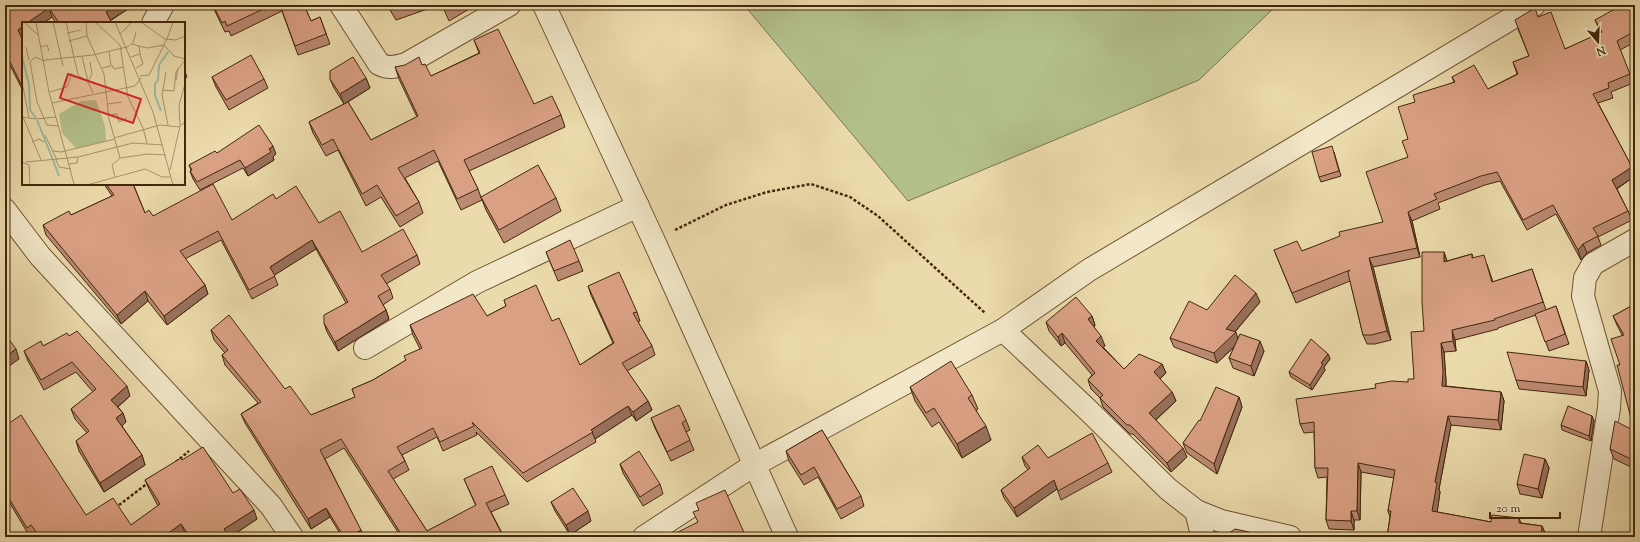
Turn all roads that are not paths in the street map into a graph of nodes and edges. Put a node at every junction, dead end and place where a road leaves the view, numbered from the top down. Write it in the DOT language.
graph roads {
  1 [pos="163,5"];
  2 [pos="341,5"];
  3 [pos="509,5"];
  4 [pos="544,5"];
  5 [pos="1534,5"];
  6 [pos="154,22"];
  7 [pos="638,206"];
  8 [pos="5,210"];
  9 [pos="1635,240"];
  10 [pos="1003,330"];
  11 [pos="365,348"];
  12 [pos="754,465"];
  13 [pos="1196,511"];
  14 [pos="292,537"];
  15 [pos="644,537"];
  16 [pos="787,537"];
  17 [pos="1204,537"];
  18 [pos="1290,537"];
  19 [pos="1589,537"];
  1 -- 6 [label="street"];
  2 -- 3 [label="street"];
  4 -- 7 [label="street"];
  5 -- 10 [label="street"];
  7 -- 11 [label="street"];
  7 -- 12 [label="street"];
  8 -- 14 [label="street"];
  9 -- 19 [label="street"];
  10 -- 12 [label="street"];
  10 -- 13 [label="street"];
  12 -- 15 [label="street"];
  12 -- 16 [label="street"];
  13 -- 17 [label="street"];
  13 -- 18 [label="street"];
}
